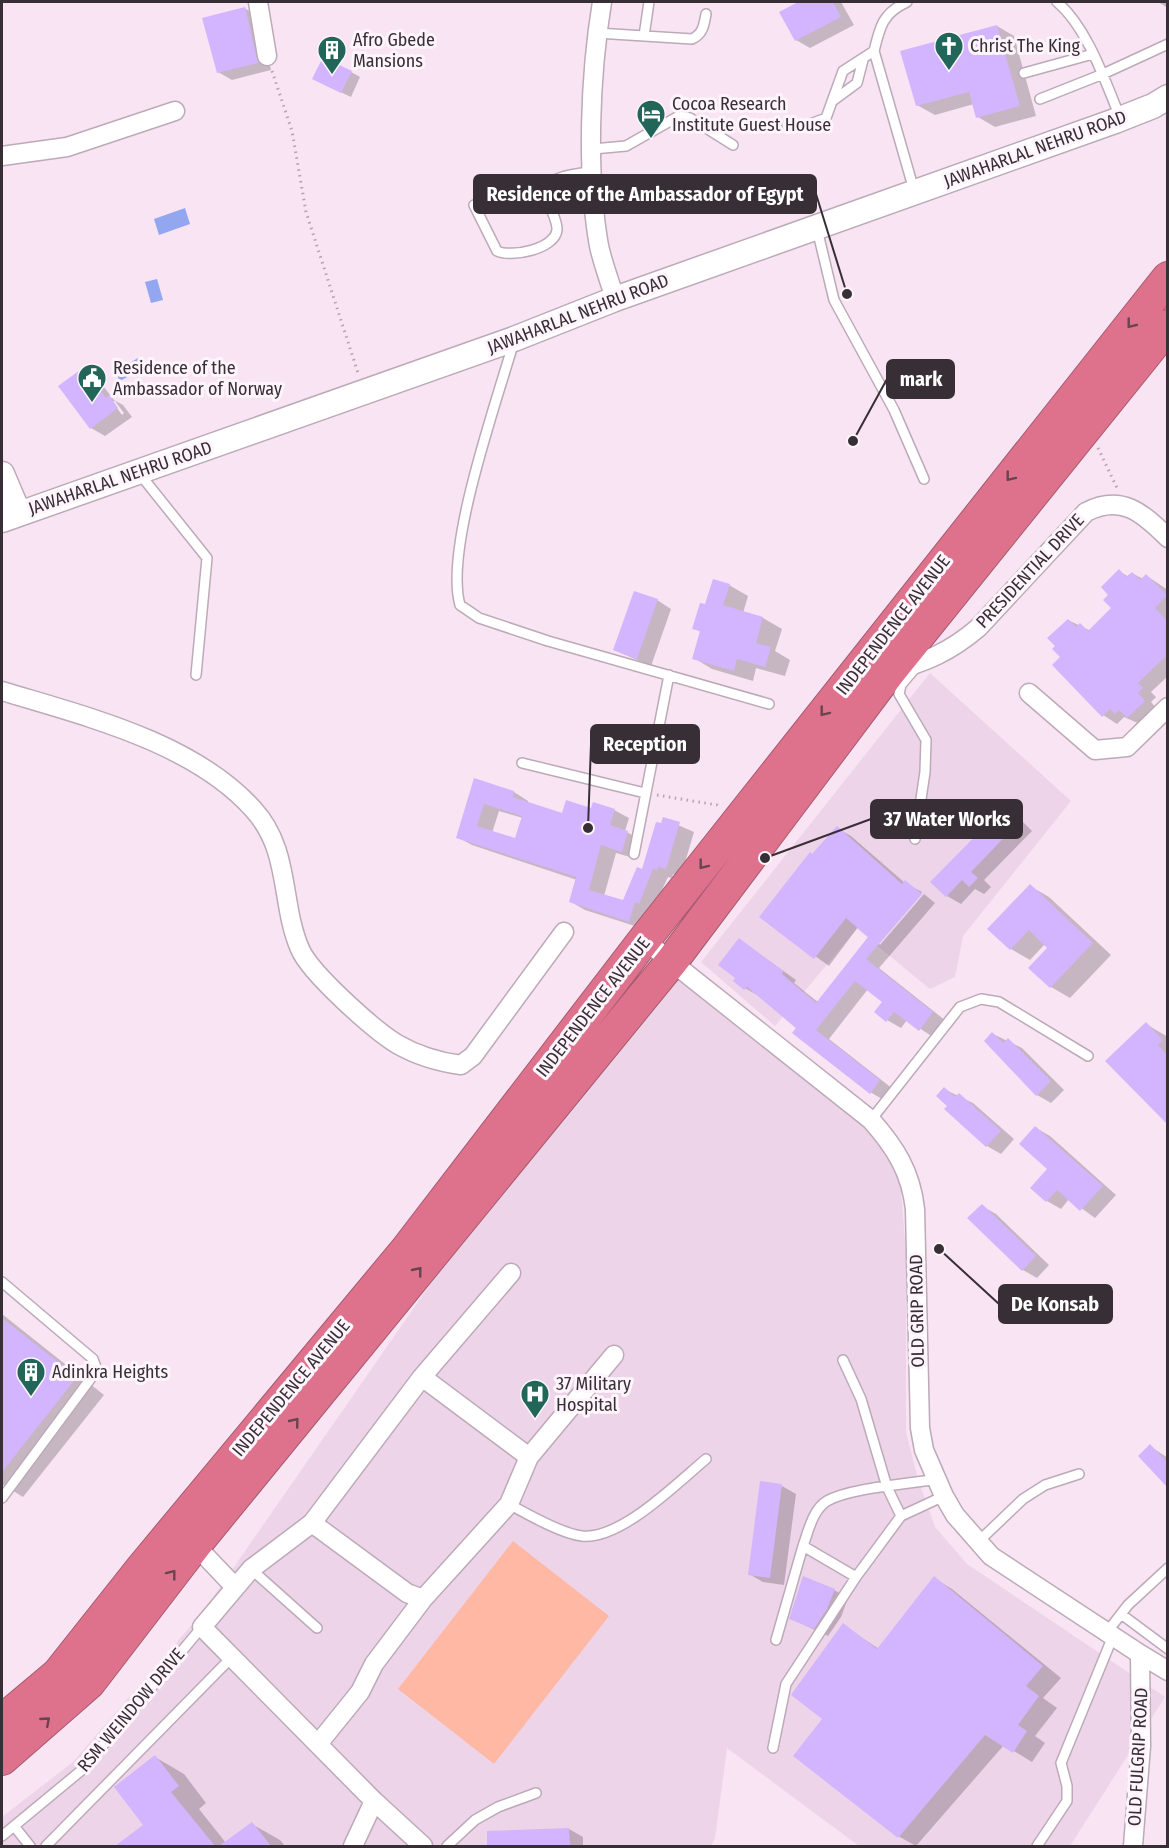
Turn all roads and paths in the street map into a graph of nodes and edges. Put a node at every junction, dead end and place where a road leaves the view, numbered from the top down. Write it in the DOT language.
graph roads {
  1 [pos="258,2"];
  2 [pos="602,2"];
  3 [pos="649,2"];
  4 [pos="907,2"];
  5 [pos="1057,2"];
  6 [pos="706,14"];
  7 [pos="597,33"];
  8 [pos="644,36"];
  9 [pos="1167,44"];
  10 [pos="873,51"];
  11 [pos="1093,54"];
  12 [pos="267,56"];
  13 [pos="863,60"];
  14 [pos="1024,73"];
  15 [pos="1103,74"];
  16 [pos="1040,99"];
  17 [pos="834,100"];
  18 [pos="1163,104"];
  19 [pos="175,111"];
  20 [pos="1120,119"];
  21 [pos="787,125"];
  22 [pos="733,145"];
  23 [pos="593,149"];
  24 [pos="2,156"];
  25 [pos="592,171"];
  26 [pos="915,192"];
  27 [pos="474,205"];
  28 [pos="816,228"];
  29 [pos="1167,278"];
  30 [pos="615,299"];
  31 [pos="1167,326"];
  32 [pos="514,339"];
  33 [pos="364,392"];
  34 [pos="1088,425"];
  35 [pos="138,472"];
  36 [pos="2,474"];
  37 [pos="924,479"];
  38 [pos="1124,504"];
  39 [pos="10,517"];
  40 [pos="1167,537"];
  41 [pos="904,668"];
  42 [pos="196,675"];
  43 [pos="669,675"];
  44 [pos="2,691"];
  45 [pos="1029,693"];
  46 [pos="770,704"];
  47 [pos="1167,707"];
  48 [pos="522,764"];
  49 [pos="645,793"];
  50 [pos="726,814"];
  51 [pos="915,839"];
  52 [pos="634,854"];
  53 [pos="564,932"];
  54 [pos="644,940"];
  55 [pos="672,961"];
  56 [pos="1088,1056"];
  57 [pos="871,1120"];
  58 [pos="511,1273"];
  59 [pos="2,1282"];
  60 [pos="614,1356"];
  61 [pos="843,1360"];
  62 [pos="422,1377"];
  63 [pos="529,1457"];
  64 [pos="706,1459"];
  65 [pos="1079,1474"];
  66 [pos="887,1487"];
  67 [pos="940,1487"];
  68 [pos="2,1498"];
  69 [pos="509,1504"];
  70 [pos="901,1516"];
  71 [pos="312,1523"];
  72 [pos="978,1542"];
  73 [pos="195,1545"];
  74 [pos="803,1546"];
  75 [pos="1167,1568"];
  76 [pos="250,1569"];
  77 [pos="856,1577"];
  78 [pos="235,1587"];
  79 [pos="423,1599"];
  80 [pos="1121,1614"];
  81 [pos="202,1627"];
  82 [pos="317,1628"];
  83 [pos="1110,1634"];
  84 [pos="776,1640"];
  85 [pos="1167,1649"];
  86 [pos="232,1657"];
  87 [pos="1141,1660"];
  88 [pos="1167,1671"];
  89 [pos="2,1721"];
  90 [pos="318,1744"];
  91 [pos="772,1748"];
  92 [pos="2,1759"];
  93 [pos="536,1793"];
  94 [pos="374,1800"];
  95 [pos="14,1826"];
  96 [pos="2,1836"];
  97 [pos="30,1846"];
  98 [pos="46,1846"];
  99 [pos="353,1846"];
  100 [pos="423,1846"];
  101 [pos="447,1846"];
  102 [pos="1037,1846"];
  103 [pos="1132,1846"];
  1 -- 12 [label="street"];
  2 -- 7 [label="street"];
  3 -- 8 [label="lane"];
  4 -- 10 [label="lane"];
  5 -- 11 [label="lane"];
  6 -- 8 [label="lane"];
  7 -- 8 [label="lane"];
  7 -- 23 [label="street"];
  9 -- 15 [label="lane"];
  10 -- 13 [label="lane"];
  10 -- 26 [label="lane"];
  11 -- 14 [label="lane"];
  11 -- 15 [label="lane"];
  12 -- 33 [label="path"];
  13 -- 17 [label="lane"];
  13 -- 17 [label="lane"];
  15 -- 16 [label="lane"];
  15 -- 20 [label="lane"];
  17 -- 21 [label="lane"];
  18 -- 20 [label="street, JAWAHARLAL NEHRU ROAD"];
  19 -- 24 [label="street"];
  20 -- 26 [label="street, JAWAHARLAL NEHRU ROAD"];
  22 -- 23 [label="lane"];
  23 -- 25 [label="street"];
  25 -- 27 [label="lane"];
  25 -- 30 [label="street"];
  26 -- 28 [label="street, JAWAHARLAL NEHRU ROAD"];
  28 -- 30 [label="street, JAWAHARLAL NEHRU ROAD"];
  28 -- 37 [label="lane"];
  29 -- 54 [label="highway, INDEPENDENCE AVENUE, one-way"];
  30 -- 32 [label="street, JAWAHARLAL NEHRU ROAD"];
  31 -- 34 [label="highway, INDEPENDENCE AVENUE"];
  32 -- 33 [label="street, JAWAHARLAL NEHRU ROAD"];
  32 -- 43 [label="lane"];
  33 -- 35 [label="street, JAWAHARLAL NEHRU ROAD"];
  34 -- 38 [label="path"];
  34 -- 41 [label="highway, INDEPENDENCE AVENUE"];
  35 -- 39 [label="street, JAWAHARLAL NEHRU ROAD"];
  35 -- 42 [label="lane"];
  36 -- 39 [label="street"];
  38 -- 40 [label="street"];
  38 -- 41 [label="street, PRESIDENTIAL DRIVE"];
  41 -- 51 [label="lane"];
  41 -- 55 [label="highway, INDEPENDENCE AVENUE"];
  43 -- 46 [label="lane"];
  43 -- 49 [label="lane"];
  44 -- 53 [label="street"];
  45 -- 47 [label="street"];
  48 -- 49 [label="lane"];
  49 -- 50 [label="path"];
  49 -- 52 [label="lane"];
  54 -- 55 [label="street, OLD GRIP ROAD"];
  54 -- 89 [label="highway, INDEPENDENCE AVENUE"];
  55 -- 57 [label="street, OLD GRIP ROAD"];
  73 -- 55 [label="highway, INDEPENDENCE AVENUE, one-way"];
  56 -- 57 [label="lane"];
  57 -- 67 [label="street, OLD GRIP ROAD"];
  58 -- 62 [label="street"];
  59 -- 68 [label="lane"];
  60 -- 63 [label="street"];
  61 -- 66 [label="lane"];
  62 -- 63 [label="street"];
  62 -- 71 [label="street"];
  63 -- 69 [label="street"];
  64 -- 69 [label="lane"];
  65 -- 72 [label="lane"];
  66 -- 67 [label="lane"];
  66 -- 70 [label="lane"];
  66 -- 74 [label="lane"];
  67 -- 70 [label="lane"];
  67 -- 72 [label="street, OLD GRIP ROAD"];
  69 -- 79 [label="street"];
  70 -- 77 [label="lane"];
  71 -- 76 [label="street"];
  71 -- 79 [label="street"];
  72 -- 83 [label="street, OLD GRIP ROAD"];
  73 -- 78 [label="street"];
  92 -- 73 [label="highway, INDEPENDENCE AVENUE, one-way"];
  74 -- 77 [label="lane"];
  74 -- 84 [label="lane"];
  75 -- 80 [label="lane"];
  76 -- 78 [label="street"];
  76 -- 82 [label="lane"];
  77 -- 91 [label="lane"];
  78 -- 81 [label="street"];
  79 -- 90 [label="street"];
  80 -- 83 [label="lane"];
  80 -- 85 [label="lane"];
  81 -- 86 [label="street"];
  81 -- 95 [label="lane, RSM WEINDOW DRIVE"];
  83 -- 87 [label="street, OLD GRIP ROAD"];
  83 -- 102 [label="lane"];
  86 -- 90 [label="street"];
  86 -- 98 [label="lane"];
  87 -- 88 [label="street, OLD GRIP ROAD"];
  87 -- 103 [label="street, OLD FULGRIP ROAD"];
  90 -- 94 [label="street"];
  93 -- 101 [label="lane"];
  94 -- 99 [label="street"];
  94 -- 100 [label="street"];
  95 -- 96 [label="lane, RSM WEINDOW DRIVE"];
  95 -- 97 [label="lane"];
}
